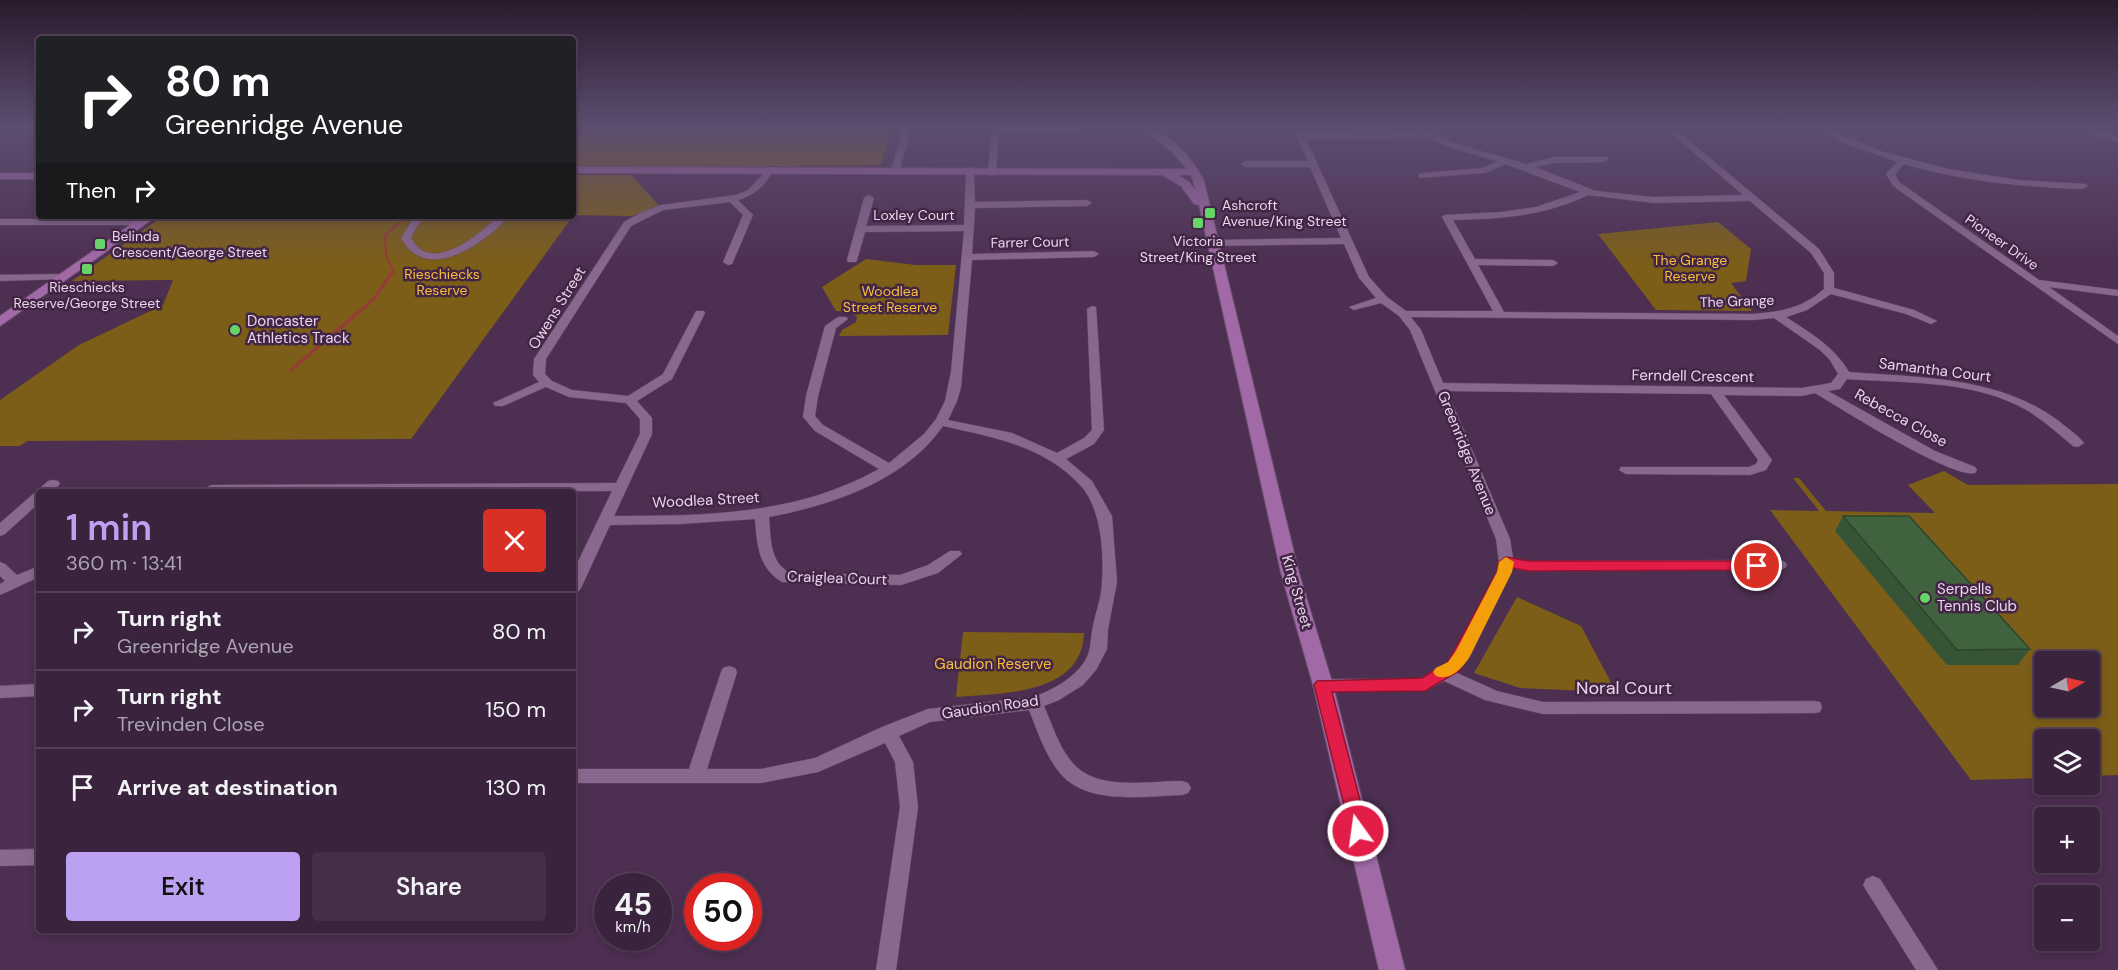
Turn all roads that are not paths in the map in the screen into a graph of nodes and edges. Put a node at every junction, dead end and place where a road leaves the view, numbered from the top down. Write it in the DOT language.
graph roads {
  1 [pos="768,173"];
  2 [pos="973,173"];
  3 [pos="1167,173"];
  4 [pos="1191,173"];
  5 [pos="1318,173"];
  6 [pos="1451,173"];
  7 [pos="1543,173"];
  8 [pos="1723,173"];
  9 [pos="1891,173"];
  10 [pos="1970,173"];
  11 [pos="0,176"];
  12 [pos="36,176"];
  13 [pos="1422,176"];
  14 [pos="2083,186"];
  15 [pos="1587,192"];
  16 [pos="869,198"];
  17 [pos="1752,198"];
  18 [pos="732,199"];
  19 [pos="1087,203"];
  20 [pos="970,205"];
  21 [pos="1201,208"];
  22 [pos="147,219"];
  23 [pos="420,219"];
  24 [pos="501,219"];
  25 [pos="0,222"];
  26 [pos="969,228"];
  27 [pos="860,229"];
  28 [pos="1211,241"];
  29 [pos="1348,241"];
  30 [pos="1094,254"];
  31 [pos="967,256"];
  32 [pos="852,260"];
  33 [pos="728,262"];
  34 [pos="1473,262"];
  35 [pos="1553,262"];
  36 [pos="0,278"];
  37 [pos="64,278"];
  38 [pos="2037,282"];
  39 [pos="1829,290"];
  40 [pos="2118,293"];
  41 [pos="1383,300"];
  42 [pos="1354,307"];
  43 [pos="1092,309"];
  44 [pos="700,313"];
  45 [pos="1403,314"];
  46 [pos="1500,315"];
  47 [pos="1776,315"];
  48 [pos="842,319"];
  49 [pos="1931,321"];
  50 [pos="0,322"];
  51 [pos="2118,341"];
  52 [pos="1845,375"];
  53 [pos="546,383"];
  54 [pos="1440,387"];
  55 [pos="1715,391"];
  56 [pos="1819,391"];
  57 [pos="630,400"];
  58 [pos="500,403"];
  59 [pos="940,422"];
  60 [pos="2078,443"];
  61 [pos="1058,458"];
  62 [pos="889,469"];
  63 [pos="1626,470"];
  64 [pos="1970,470"];
  65 [pos="621,487"];
  66 [pos="211,489"];
  67 [pos="36,499"];
  68 [pos="762,514"];
  69 [pos="605,520"];
  70 [pos="0,531"];
  71 [pos="955,555"];
  72 [pos="1506,562"];
  73 [pos="1780,566"];
  74 [pos="0,567"];
  75 [pos="36,573"];
  76 [pos="576,582"];
  77 [pos="16,583"];
  78 [pos="0,590"];
  79 [pos="729,672"];
  80 [pos="1442,672"];
  81 [pos="1323,685"];
  82 [pos="36,690"];
  83 [pos="0,692"];
  84 [pos="1034,703"];
  85 [pos="1814,707"];
  86 [pos="888,732"];
  87 [pos="576,776"];
  88 [pos="696,776"];
  89 [pos="1182,788"];
  90 [pos="36,857"];
  91 [pos="0,858"];
  92 [pos="1873,885"];
  93 [pos="886,970"];
  94 [pos="1392,970"];
  95 [pos="1928,970"];
  1 -- 18 [label="street, Owens Street"];
  2 -- 20 [label="street, Woodlea Street"];
  3 -- 21 [label="main road"];
  4 -- 21 [label="main road, King Street"];
  5 -- 29 [label="street, Greenridge Avenue"];
  6 -- 13 [label="street"];
  7 -- 15 [label="street"];
  8 -- 17 [label="street"];
  9 -- 38 [label="street, Pioneer Drive"];
  10 -- 14 [label="street"];
  11 -- 12 [label="main road"];
  15 -- 17 [label="street"];
  15 -- 34 [label="street"];
  16 -- 27 [label="street, Loxley Court"];
  17 -- 39 [label="street"];
  18 -- 33 [label="street"];
  18 -- 53 [label="street, Owens Street"];
  19 -- 20 [label="street"];
  20 -- 26 [label="street, Woodlea Street"];
  21 -- 28 [label="main road, King Street"];
  22 -- 25 [label="street"];
  22 -- 37 [label="main road"];
  23 -- 24 [label="street"];
  26 -- 27 [label="street, Loxley Court"];
  26 -- 31 [label="street, Woodlea Street"];
  27 -- 32 [label="street, Loxley Court"];
  28 -- 29 [label="street"];
  28 -- 81 [label="main road, King Street"];
  29 -- 41 [label="street, Greenridge Avenue"];
  30 -- 31 [label="street, Farrer Court"];
  31 -- 59 [label="street, Woodlea Street"];
  34 -- 35 [label="street"];
  34 -- 46 [label="street"];
  36 -- 37 [label="street"];
  37 -- 50 [label="main road"];
  38 -- 40 [label="street"];
  38 -- 51 [label="street, Pioneer Drive"];
  39 -- 47 [label="street, The Grange"];
  39 -- 49 [label="street"];
  41 -- 42 [label="street"];
  41 -- 45 [label="street, Greenridge Avenue"];
  43 -- 61 [label="street"];
  44 -- 57 [label="street"];
  45 -- 46 [label="street, The Grange"];
  45 -- 54 [label="street, Greenridge Avenue"];
  46 -- 47 [label="street, The Grange"];
  47 -- 52 [label="street"];
  48 -- 62 [label="street"];
  52 -- 56 [label="street"];
  52 -- 60 [label="street, Samantha Court"];
  53 -- 57 [label="street"];
  53 -- 58 [label="street"];
  54 -- 55 [label="street, Ferndell Crescent"];
  54 -- 72 [label="street, Greenridge Avenue"];
  55 -- 56 [label="street, Ferndell Crescent"];
  55 -- 63 [label="street"];
  56 -- 64 [label="street, Rebecca Close"];
  57 -- 65 [label="street"];
  59 -- 61 [label="street, Gaudion Road"];
  59 -- 62 [label="street, Woodlea Street"];
  61 -- 84 [label="street, Gaudion Road"];
  62 -- 68 [label="street, Woodlea Street"];
  65 -- 66 [label="street"];
  65 -- 69 [label="street"];
  67 -- 70 [label="street"];
  68 -- 69 [label="street, Woodlea Street"];
  68 -- 71 [label="street, Craiglea Court"];
  69 -- 76 [label="street"];
  72 -- 73 [label="street"];
  72 -- 80 [label="street"];
  74 -- 77 [label="street"];
  75 -- 77 [label="street"];
  77 -- 78 [label="street"];
  79 -- 88 [label="street"];
  80 -- 81 [label="street"];
  80 -- 85 [label="street, Noral Court"];
  81 -- 94 [label="main road, King Street"];
  82 -- 83 [label="street"];
  84 -- 86 [label="street, Gaudion Road"];
  84 -- 89 [label="street"];
  86 -- 88 [label="street, Gaudion Road"];
  86 -- 93 [label="street"];
  87 -- 88 [label="street, Gaudion Road"];
  90 -- 91 [label="street"];
  92 -- 95 [label="street"];
}
